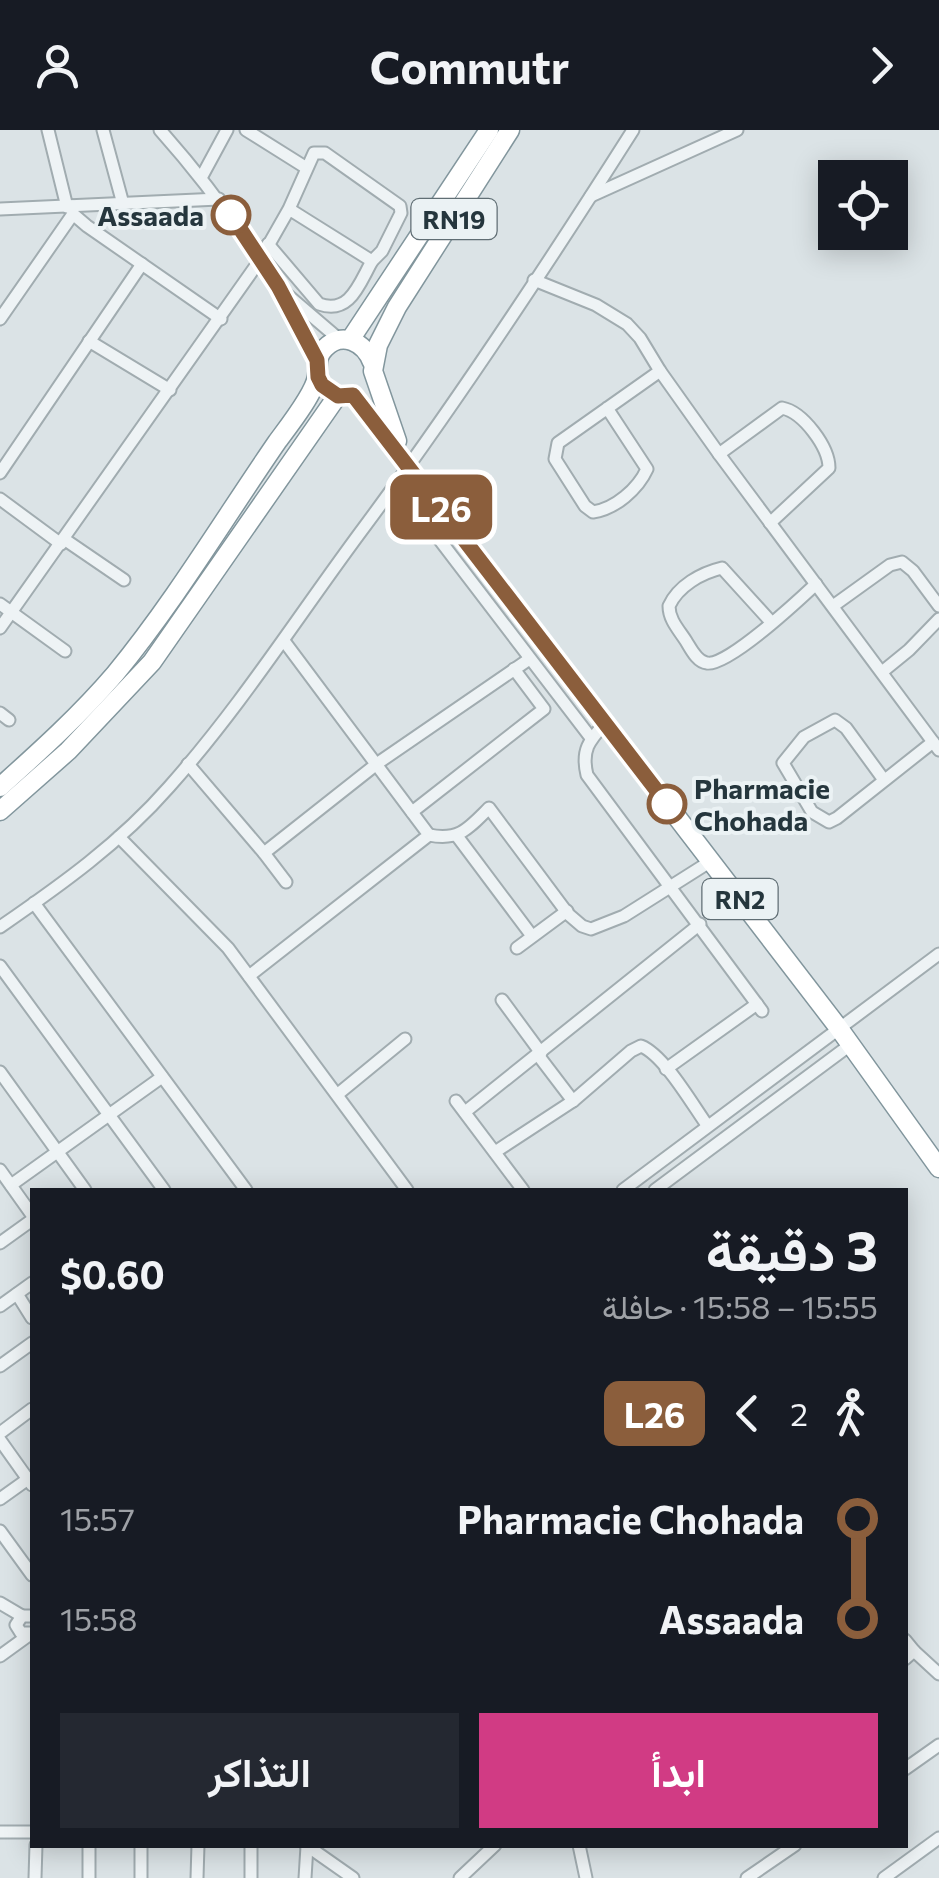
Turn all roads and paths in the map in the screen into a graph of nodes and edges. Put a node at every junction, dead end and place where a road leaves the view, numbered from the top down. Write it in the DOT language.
graph roads {
  1 [pos="48,130"];
  2 [pos="104,130"];
  3 [pos="160,130"];
  4 [pos="227,130"];
  5 [pos="246,130"];
  6 [pos="489,130"];
  7 [pos="510,130"];
  8 [pos="634,130"];
  9 [pos="737,130"];
  10 [pos="306,167"];
  11 [pos="202,178"];
  12 [pos="591,196"];
  13 [pos="219,199"];
  14 [pos="123,204"];
  15 [pos="0,209"];
  16 [pos="71,209"];
  17 [pos="289,209"];
  18 [pos="268,244"];
  19 [pos="260,260"];
  20 [pos="372,262"];
  21 [pos="142,264"];
  22 [pos="534,280"];
  23 [pos="278,286"];
  24 [pos="221,319"];
  25 [pos="0,320"];
  26 [pos="345,340"];
  27 [pos="90,341"];
  28 [pos="372,367"];
  29 [pos="317,369"];
  30 [pos="660,371"];
  31 [pos="170,390"];
  32 [pos="346,395"];
  33 [pos="606,408"];
  34 [pos="719,454"];
  35 [pos="406,462"];
  36 [pos="0,473"];
  37 [pos="397,484"];
  38 [pos="0,499"];
  39 [pos="770,523"];
  40 [pos="62,542"];
  41 [pos="124,580"];
  42 [pos="816,584"];
  43 [pos="0,604"];
  44 [pos="832,606"];
  45 [pos="939,606"];
  46 [pos="12,612"];
  47 [pos="939,619"];
  48 [pos="772,623"];
  49 [pos="0,628"];
  50 [pos="284,641"];
  51 [pos="65,652"];
  52 [pos="528,660"];
  53 [pos="514,669"];
  54 [pos="882,672"];
  55 [pos="605,723"];
  56 [pos="591,738"];
  57 [pos="936,746"];
  58 [pos="378,763"];
  59 [pos="188,764"];
  60 [pos="884,780"];
  61 [pos="0,787"];
  62 [pos="0,812"];
  63 [pos="412,812"];
  64 [pos="428,835"];
  65 [pos="457,836"];
  66 [pos="119,837"];
  67 [pos="264,854"];
  68 [pos="710,861"];
  69 [pos="286,882"];
  70 [pos="670,885"];
  71 [pos="34,903"];
  72 [pos="566,911"];
  73 [pos="700,924"];
  74 [pos="0,927"];
  75 [pos="532,936"];
  76 [pos="516,948"];
  77 [pos="939,954"];
  78 [pos="0,966"];
  79 [pos="249,976"];
  80 [pos="502,1000"];
  81 [pos="838,1027"];
  82 [pos="405,1038"];
  83 [pos="850,1046"];
  84 [pos="539,1054"];
  85 [pos="666,1070"];
  86 [pos="0,1072"];
  87 [pos="162,1077"];
  88 [pos="338,1094"];
  89 [pos="573,1101"];
  90 [pos="109,1115"];
  91 [pos="707,1125"];
  92 [pos="57,1152"];
  93 [pos="495,1152"];
  94 [pos="939,1168"];
  95 [pos="0,1170"];
  96 [pos="11,1186"];
  97 [pos="84,1188"];
  98 [pos="163,1188"];
  99 [pos="245,1188"];
  100 [pos="406,1188"];
  101 [pos="522,1188"];
  102 [pos="625,1188"];
  103 [pos="658,1188"];
  104 [pos="30,1215"];
  105 [pos="30,1220"];
  106 [pos="0,1242"];
  107 [pos="30,1284"];
  108 [pos="17,1294"];
  109 [pos="0,1306"];
  110 [pos="30,1315"];
  111 [pos="30,1344"];
  112 [pos="3,1358"];
  113 [pos="30,1410"];
  114 [pos="0,1436"];
  115 [pos="30,1482"];
  116 [pos="0,1499"];
  117 [pos="0,1531"];
  118 [pos="30,1572"];
  119 [pos="0,1605"];
  120 [pos="25,1618"];
  121 [pos="30,1635"];
  122 [pos="3,1654"];
  123 [pos="909,1655"];
  124 [pos="939,1674"];
  125 [pos="939,1745"];
  126 [pos="908,1767"];
  127 [pos="0,1832"];
  128 [pos="30,1832"];
  129 [pos="939,1838"];
  130 [pos="36,1848"];
  131 [pos="89,1848"];
  132 [pos="141,1848"];
  133 [pos="198,1848"];
  134 [pos="251,1848"];
  135 [pos="307,1848"];
  136 [pos="310,1848"];
  137 [pos="492,1848"];
  138 [pos="580,1848"];
  139 [pos="791,1848"];
  140 [pos="35,1878"];
  141 [pos="89,1878"];
  142 [pos="142,1878"];
  143 [pos="197,1878"];
  144 [pos="250,1878"];
  145 [pos="305,1878"];
  146 [pos="354,1878"];
  147 [pos="460,1878"];
  148 [pos="586,1878"];
  149 [pos="747,1878"];
  150 [pos="884,1878"];
  1 -- 16 [label="street"];
  2 -- 14 [label="street"];
  3 -- 11 [label="street"];
  4 -- 11 [label="street"];
  5 -- 10 [label="street"];
  6 -- 26 [label="highway, RN19"];
  7 -- 28 [label="highway, RN19"];
  8 -- 12 [label="street"];
  9 -- 12 [label="street"];
  10 -- 17 [label="street"];
  10 -- 20 [label="street"];
  11 -- 13 [label="street"];
  12 -- 22 [label="street"];
  13 -- 14 [label="street"];
  13 -- 19 [label="street"];
  14 -- 16 [label="street"];
  15 -- 16 [label="street"];
  16 -- 21 [label="street"];
  16 -- 25 [label="street"];
  17 -- 18 [label="street"];
  17 -- 20 [label="street"];
  18 -- 19 [label="street"];
  18 -- 20 [label="street"];
  19 -- 23 [label="street"];
  19 -- 24 [label="street"];
  21 -- 24 [label="street"];
  21 -- 27 [label="street"];
  22 -- 30 [label="street"];
  22 -- 35 [label="street"];
  23 -- 26 [label="street"];
  23 -- 29 [label="street"];
  24 -- 31 [label="street"];
  26 -- 28 [label="highway, RN2"];
  26 -- 29 [label="highway"];
  27 -- 31 [label="street"];
  27 -- 36 [label="street"];
  28 -- 32 [label="highway"];
  28 -- 35 [label="highway, RN2"];
  29 -- 32 [label="highway, RN2"];
  29 -- 61 [label="highway"];
  30 -- 33 [label="street"];
  30 -- 34 [label="street"];
  31 -- 40 [label="street"];
  32 -- 35 [label="highway, RN2"];
  32 -- 62 [label="highway"];
  33 -- 33 [label="street"];
  34 -- 39 [label="street"];
  34 -- 39 [label="street"];
  35 -- 37 [label="street"];
  35 -- 55 [label="highway, RN2"];
  37 -- 50 [label="street"];
  37 -- 52 [label="street"];
  38 -- 40 [label="street"];
  39 -- 42 [label="street"];
  40 -- 41 [label="street"];
  40 -- 46 [label="street"];
  42 -- 44 [label="street"];
  42 -- 48 [label="street"];
  43 -- 46 [label="street"];
  44 -- 45 [label="street"];
  44 -- 54 [label="street"];
  46 -- 49 [label="street"];
  46 -- 51 [label="street"];
  47 -- 54 [label="street"];
  48 -- 48 [label="street"];
  50 -- 58 [label="street"];
  50 -- 59 [label="street"];
  52 -- 53 [label="street"];
  52 -- 56 [label="street"];
  53 -- 58 [label="street"];
  53 -- 63 [label="street"];
  54 -- 57 [label="street"];
  55 -- 56 [label="street"];
  55 -- 68 [label="highway, RN2"];
  56 -- 70 [label="street"];
  57 -- 60 [label="street"];
  58 -- 63 [label="street"];
  58 -- 67 [label="street"];
  59 -- 66 [label="street"];
  59 -- 67 [label="street"];
  60 -- 60 [label="street"];
  63 -- 64 [label="street"];
  64 -- 65 [label="street"];
  64 -- 79 [label="street"];
  65 -- 72 [label="street"];
  65 -- 75 [label="street"];
  66 -- 71 [label="street"];
  66 -- 79 [label="street"];
  67 -- 69 [label="street"];
  68 -- 70 [label="street"];
  68 -- 81 [label="highway, RN2"];
  70 -- 72 [label="street"];
  70 -- 73 [label="street"];
  71 -- 74 [label="street"];
  71 -- 87 [label="street"];
  72 -- 75 [label="street"];
  73 -- 84 [label="street"];
  73 -- 85 [label="street"];
  75 -- 76 [label="street"];
  77 -- 81 [label="street"];
  78 -- 90 [label="street"];
  79 -- 88 [label="street"];
  80 -- 84 [label="street"];
  81 -- 83 [label="highway, RN2"];
  81 -- 91 [label="street"];
  82 -- 88 [label="street"];
  83 -- 94 [label="highway, RN2"];
  83 -- 103 [label="street"];
  84 -- 89 [label="street"];
  84 -- 93 [label="street"];
  85 -- 89 [label="street"];
  85 -- 91 [label="street"];
  86 -- 92 [label="street"];
  87 -- 90 [label="street"];
  87 -- 99 [label="street"];
  88 -- 100 [label="street"];
  89 -- 93 [label="street"];
  90 -- 92 [label="street"];
  90 -- 98 [label="street"];
  91 -- 102 [label="street"];
  92 -- 96 [label="street"];
  92 -- 97 [label="street"];
  93 -- 101 [label="street"];
  95 -- 96 [label="street"];
  96 -- 104 [label="street"];
  105 -- 106 [label="street"];
  107 -- 108 [label="street"];
  108 -- 109 [label="street"];
  108 -- 110 [label="street"];
  111 -- 112 [label="street"];
  113 -- 114 [label="street"];
  114 -- 115 [label="street"];
  115 -- 116 [label="street"];
  117 -- 118 [label="street"];
  119 -- 120 [label="street"];
  120 -- 122 [label="street"];
  121 -- 122 [label="street"];
  123 -- 124 [label="street"];
  125 -- 126 [label="street"];
  127 -- 128 [label="street"];
  129 -- 150 [label="street"];
  130 -- 140 [label="street"];
  131 -- 141 [label="street"];
  132 -- 142 [label="street"];
  133 -- 143 [label="street"];
  134 -- 144 [label="street"];
  135 -- 145 [label="street"];
  136 -- 146 [label="street"];
  137 -- 147 [label="street"];
  138 -- 148 [label="street"];
  139 -- 149 [label="street"];
}
